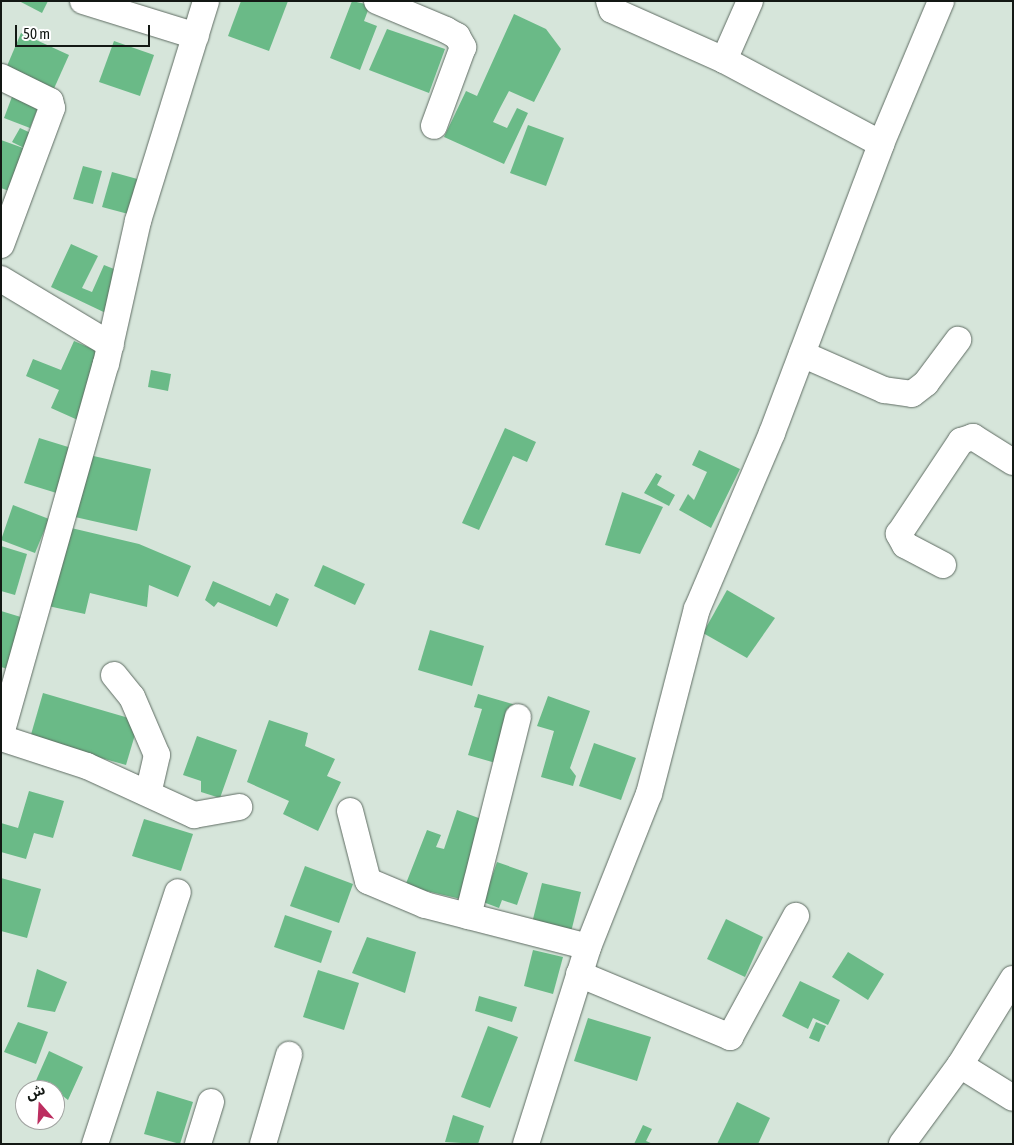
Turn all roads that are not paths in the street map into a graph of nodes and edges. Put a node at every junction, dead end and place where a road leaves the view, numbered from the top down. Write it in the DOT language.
graph roads {
  1 [pos="83,1"];
  2 [pos="206,1"];
  3 [pos="377,1"];
  4 [pos="609,1"];
  5 [pos="750,1"];
  6 [pos="941,1"];
  7 [pos="196,36"];
  8 [pos="724,60"];
  9 [pos="1,77"];
  10 [pos="434,126"];
  11 [pos="881,144"];
  12 [pos="1,245"];
  13 [pos="1,279"];
  14 [pos="958,340"];
  15 [pos="111,345"];
  16 [pos="802,354"];
  17 [pos="1013,462"];
  18 [pos="944,565"];
  19 [pos="114,675"];
  20 [pos="518,717"];
  21 [pos="1,734"];
  22 [pos="1,738"];
  23 [pos="148,793"];
  24 [pos="239,807"];
  25 [pos="350,811"];
  26 [pos="178,892"];
  27 [pos="468,916"];
  28 [pos="796,916"];
  29 [pos="588,947"];
  30 [pos="579,974"];
  31 [pos="1013,979"];
  32 [pos="289,1055"];
  33 [pos="960,1065"];
  34 [pos="1013,1098"];
  35 [pos="211,1102"];
  36 [pos="95,1144"];
  37 [pos="198,1144"];
  38 [pos="263,1144"];
  39 [pos="526,1144"];
  40 [pos="902,1144"];
  1 -- 7 [label="street"];
  2 -- 7 [label="street"];
  3 -- 10 [label="street"];
  4 -- 8 [label="street"];
  5 -- 8 [label="street"];
  6 -- 11 [label="street"];
  7 -- 15 [label="street"];
  8 -- 11 [label="street"];
  9 -- 12 [label="street"];
  11 -- 16 [label="street"];
  13 -- 15 [label="street"];
  14 -- 16 [label="street"];
  15 -- 21 [label="street"];
  16 -- 29 [label="street"];
  17 -- 18 [label="street"];
  19 -- 23 [label="street"];
  20 -- 27 [label="street"];
  22 -- 23 [label="street"];
  23 -- 24 [label="street"];
  25 -- 27 [label="street"];
  26 -- 36 [label="street"];
  27 -- 29 [label="street"];
  28 -- 30 [label="street"];
  29 -- 30 [label="street"];
  30 -- 39 [label="street"];
  31 -- 33 [label="street"];
  32 -- 38 [label="street"];
  33 -- 34 [label="street"];
  33 -- 40 [label="street"];
  35 -- 37 [label="street"];
}
